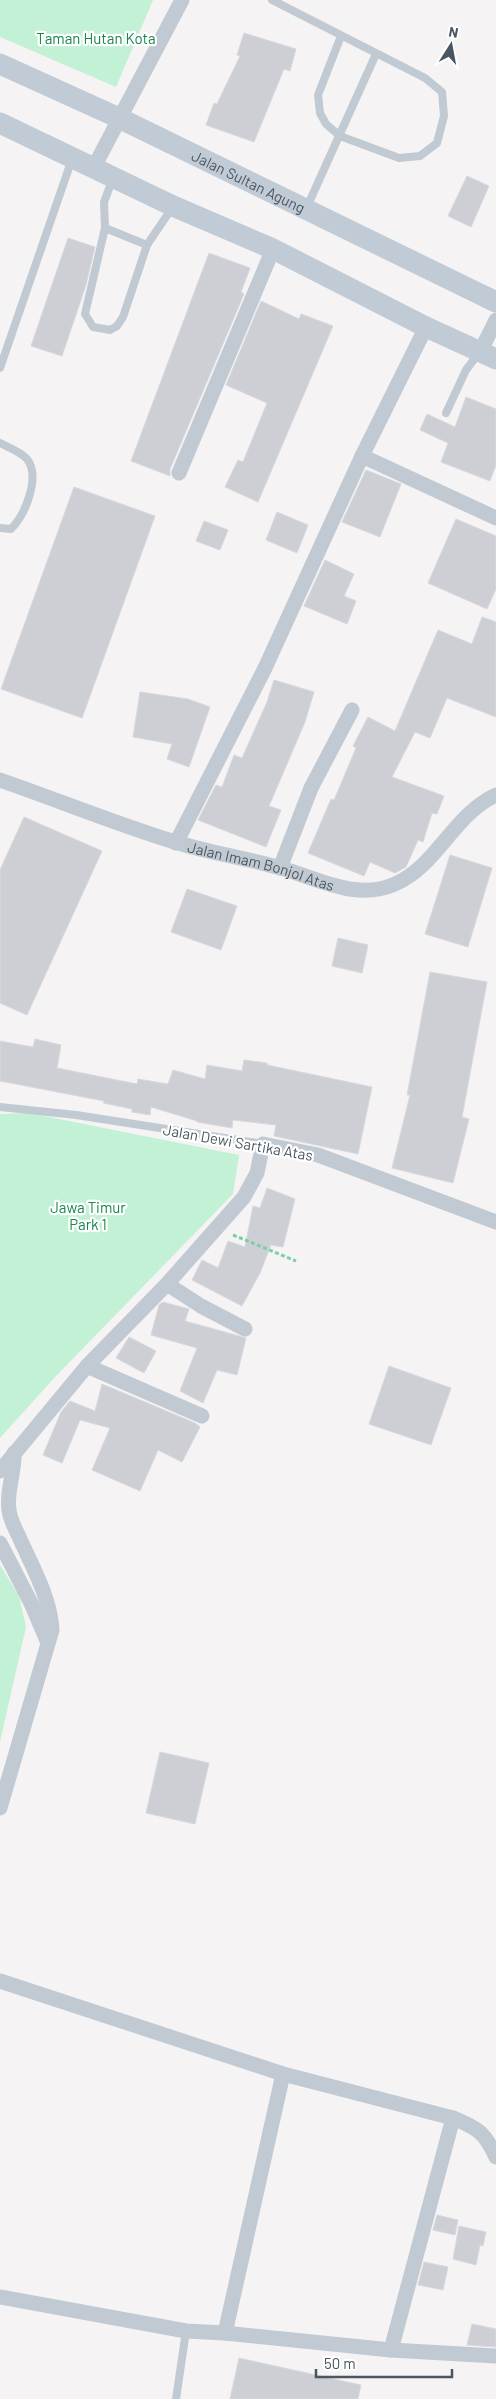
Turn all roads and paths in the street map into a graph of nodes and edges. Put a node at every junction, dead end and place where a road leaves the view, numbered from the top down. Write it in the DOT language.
graph roads {
  1 [pos="182,0"];
  2 [pos="272,0"];
  3 [pos="341,36"];
  4 [pos="376,54"];
  5 [pos="0,64"];
  6 [pos="119,118"];
  7 [pos="0,123"];
  8 [pos="340,136"];
  9 [pos="73,156"];
  10 [pos="94,167"];
  11 [pos="114,176"];
  12 [pos="173,206"];
  13 [pos="306,209"];
  14 [pos="105,228"];
  15 [pos="147,245"];
  16 [pos="273,249"];
  17 [pos="496,302"];
  18 [pos="496,320"];
  19 [pos="426,327"];
  20 [pos="488,355"];
  21 [pos="0,368"];
  22 [pos="446,413"];
  23 [pos="0,443"];
  24 [pos="362,456"];
  25 [pos="179,473"];
  26 [pos="496,518"];
  27 [pos="0,528"];
  28 [pos="352,710"];
  29 [pos="0,780"];
  30 [pos="496,795"];
  31 [pos="176,843"];
  32 [pos="280,868"];
  33 [pos="0,1108"];
  34 [pos="263,1144"];
  35 [pos="496,1222"];
  36 [pos="216,1228"];
  37 [pos="296,1261"];
  38 [pos="167,1284"];
  39 [pos="245,1329"];
  40 [pos="87,1366"];
  41 [pos="202,1416"];
  42 [pos="14,1452"];
  43 [pos="0,1471"];
  44 [pos="0,1543"];
  45 [pos="48,1643"];
  46 [pos="0,1808"];
  47 [pos="0,1981"];
  48 [pos="283,2074"];
  49 [pos="453,2118"];
  50 [pos="496,2157"];
  51 [pos="0,2297"];
  52 [pos="186,2331"];
  53 [pos="225,2333"];
  54 [pos="391,2350"];
  55 [pos="496,2356"];
  56 [pos="176,2399"];
  1 -- 6 [label="street"];
  2 -- 3 [label="lane"];
  3 -- 4 [label="lane"];
  3 -- 8 [label="lane"];
  4 -- 8 [label="lane"];
  4 -- 8 [label="lane"];
  5 -- 6 [label="main road, Jalan Sultan Agung"];
  6 -- 10 [label="street"];
  6 -- 13 [label="main road, Jalan Sultan Agung"];
  7 -- 9 [label="main road"];
  8 -- 13 [label="lane"];
  9 -- 10 [label="main road"];
  9 -- 21 [label="lane"];
  10 -- 11 [label="main road"];
  11 -- 12 [label="main road"];
  11 -- 14 [label="lane"];
  12 -- 15 [label="lane"];
  12 -- 16 [label="main road"];
  13 -- 17 [label="main road, Jalan Sultan Agung"];
  14 -- 15 [label="lane"];
  14 -- 15 [label="lane"];
  16 -- 19 [label="main road"];
  16 -- 25 [label="street"];
  18 -- 20 [label="street"];
  19 -- 20 [label="main road"];
  19 -- 24 [label="street"];
  20 -- 22 [label="lane"];
  23 -- 27 [label="lane"];
  24 -- 26 [label="street"];
  24 -- 31 [label="street"];
  28 -- 32 [label="street"];
  29 -- 31 [label="street, Jalan Imam Bonjol Atas"];
  30 -- 32 [label="street, Jalan Imam Bonjol Atas"];
  31 -- 32 [label="street, Jalan Imam Bonjol Atas"];
  33 -- 34 [label="lane, Jalan Dewi Sartika Atas"];
  34 -- 35 [label="street, Jalan Dewi Sartika Atas"];
  34 -- 36 [label="street"];
  36 -- 37 [label="path"];
  36 -- 38 [label="street"];
  38 -- 39 [label="street"];
  38 -- 40 [label="street"];
  40 -- 41 [label="street"];
  40 -- 42 [label="street"];
  42 -- 43 [label="street"];
  42 -- 45 [label="street"];
  44 -- 45 [label="street"];
  45 -- 46 [label="street"];
  47 -- 48 [label="street"];
  48 -- 49 [label="street"];
  48 -- 53 [label="street"];
  49 -- 50 [label="street"];
  49 -- 54 [label="street"];
  51 -- 52 [label="street"];
  52 -- 53 [label="street"];
  52 -- 56 [label="lane"];
  53 -- 54 [label="street"];
  54 -- 55 [label="street"];
}
